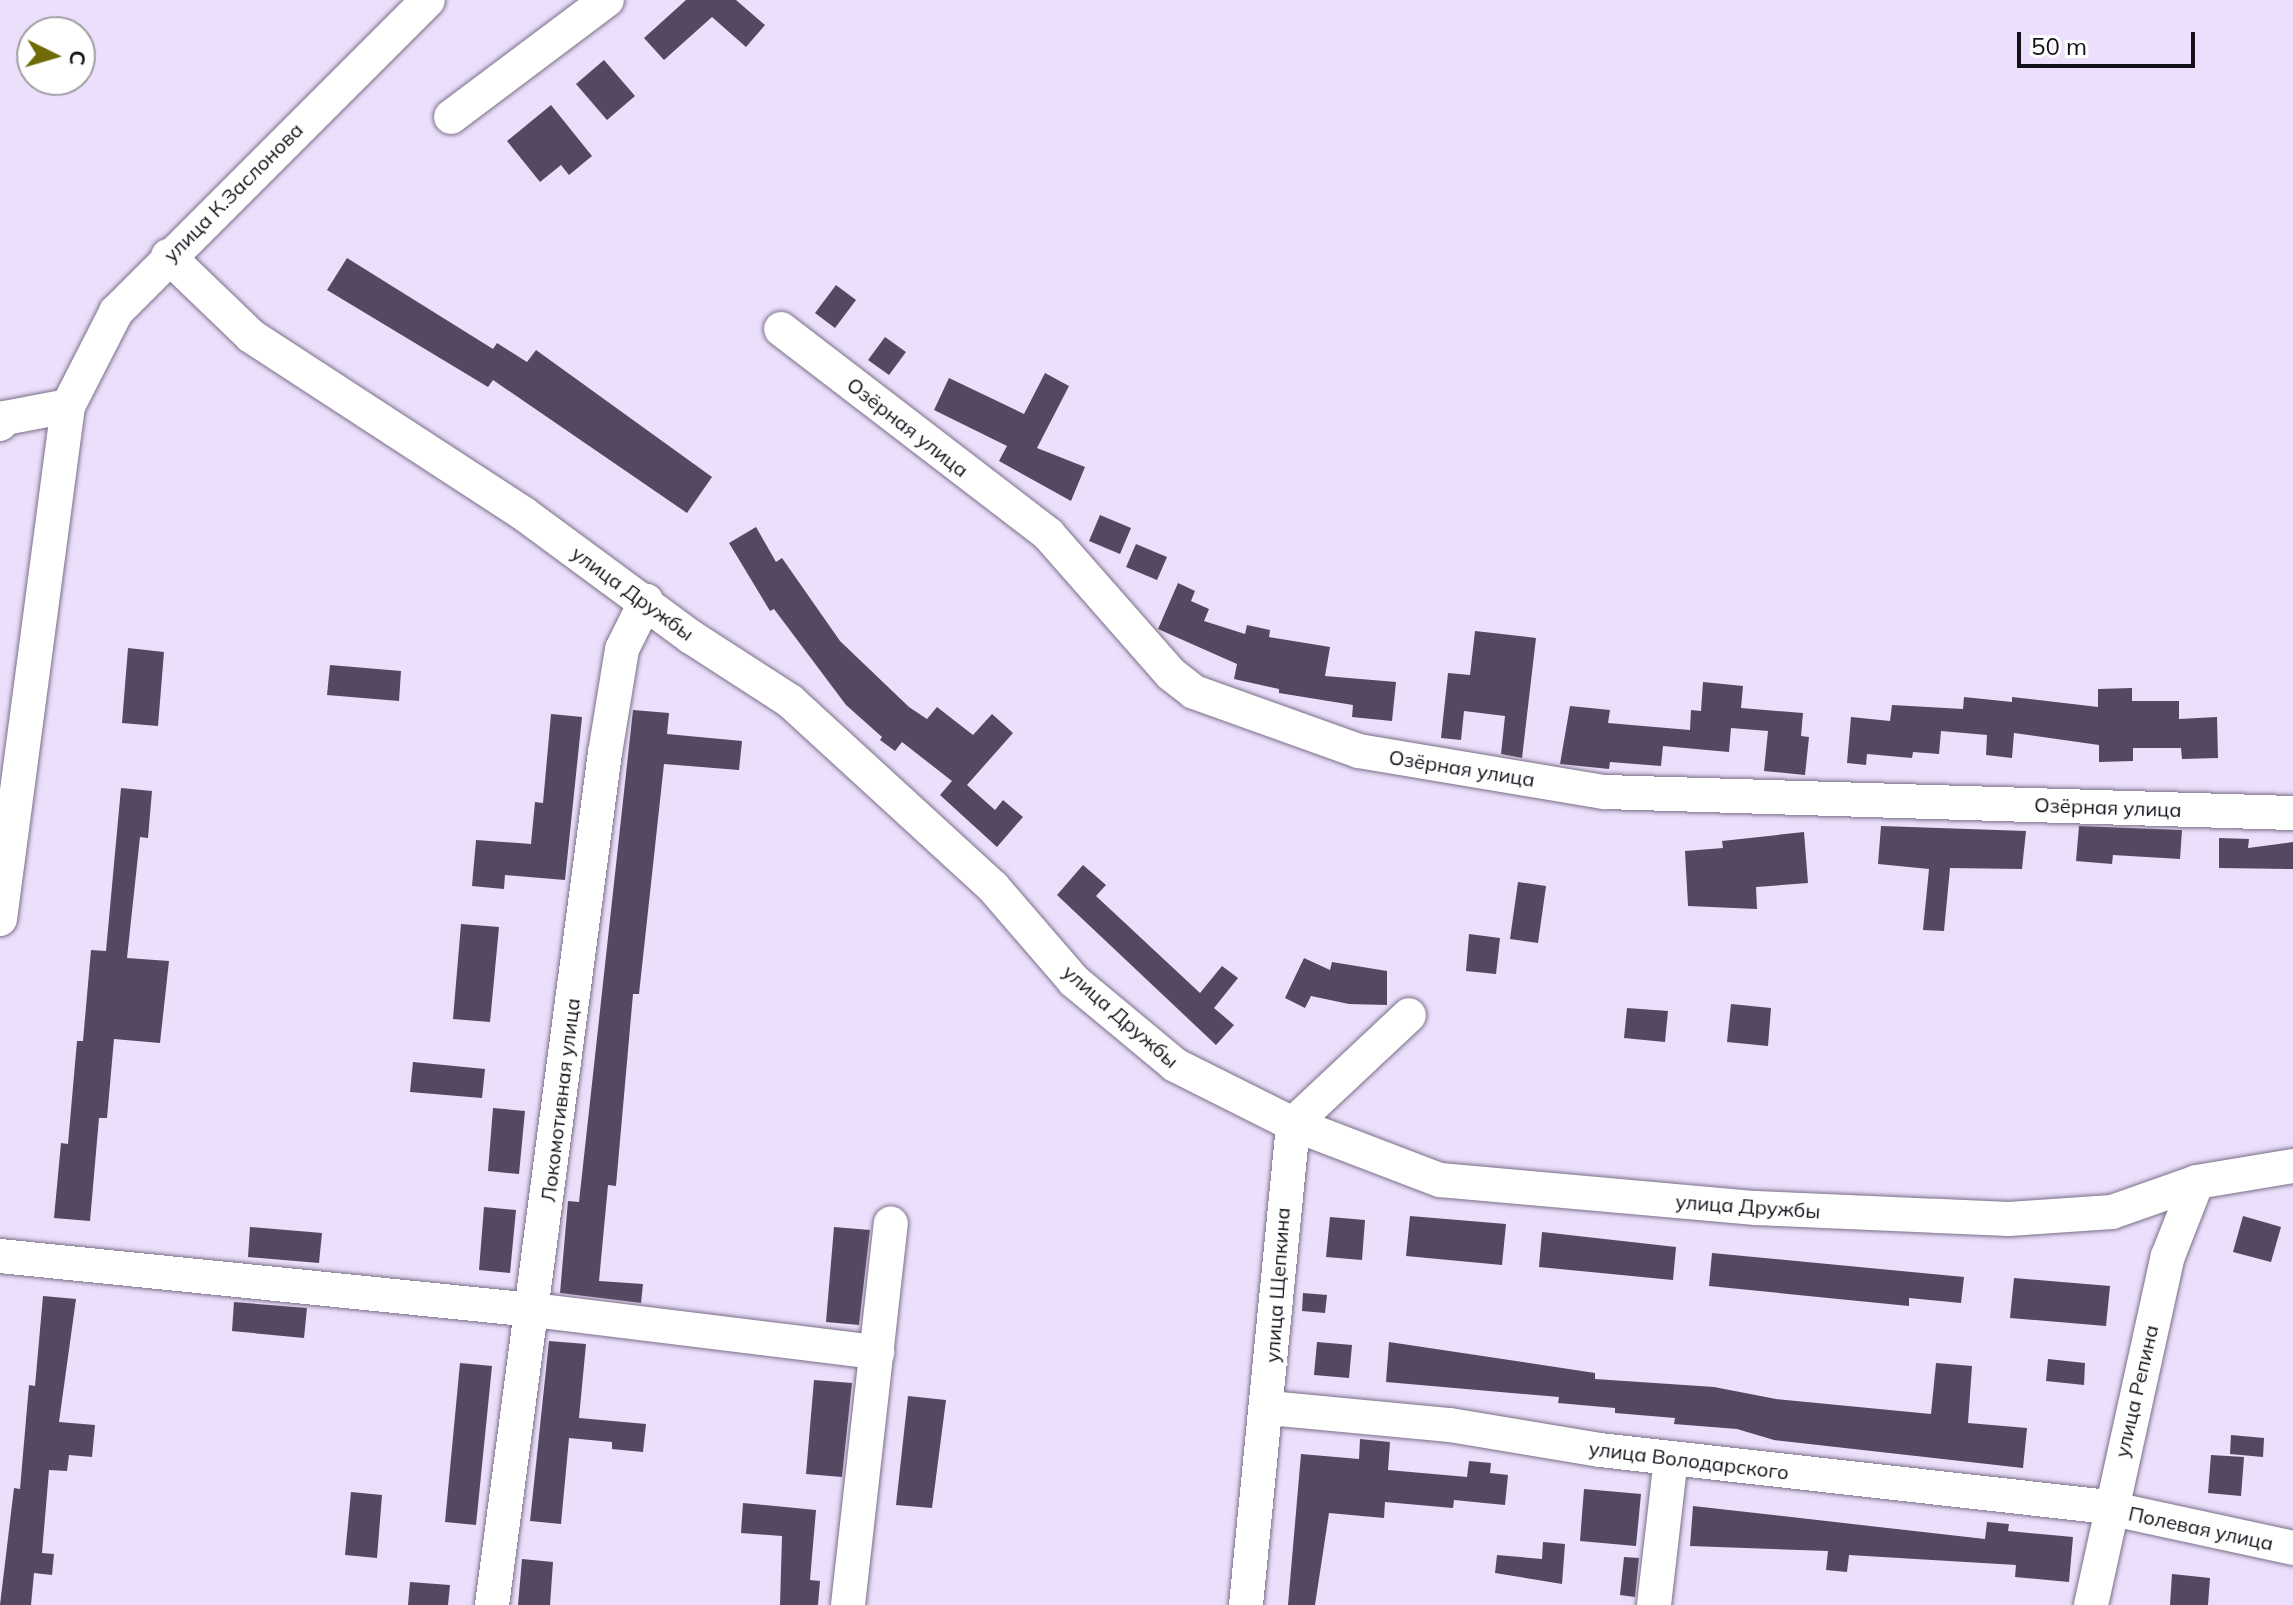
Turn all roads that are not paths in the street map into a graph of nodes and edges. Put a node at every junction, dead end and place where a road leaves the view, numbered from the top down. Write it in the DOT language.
graph roads {
  1 [pos="428,0"];
  2 [pos="607,0"];
  3 [pos="451,117"];
  4 [pos="168,256"];
  5 [pos="781,329"];
  6 [pos="68,406"];
  7 [pos="0,424"];
  8 [pos="646,601"];
  9 [pos="2293,813"];
  10 [pos="0,919"];
  11 [pos="1409,1015"];
  12 [pos="1293,1124"];
  13 [pos="2293,1166"];
  14 [pos="2197,1182"];
  15 [pos="891,1223"];
  16 [pos="0,1256"];
  17 [pos="533,1310"];
  18 [pos="877,1352"];
  19 [pos="1269,1408"];
  20 [pos="1671,1459"];
  21 [pos="2109,1508"];
  22 [pos="2293,1548"];
  23 [pos="492,1605"];
  24 [pos="848,1605"];
  25 [pos="1246,1605"];
  26 [pos="1654,1605"];
  27 [pos="2091,1605"];
  1 -- 4 [label="street, улица К.Заслонова"];
  2 -- 3 [label="street"];
  4 -- 6 [label="street, улица К.Заслонова"];
  4 -- 8 [label="street, улица Дружбы"];
  5 -- 9 [label="street, Озёрная улица"];
  6 -- 7 [label="street"];
  6 -- 10 [label="street, улица К.Заслонова"];
  8 -- 12 [label="street, улица Дружбы"];
  8 -- 17 [label="street, Локомотивная улица"];
  11 -- 12 [label="street"];
  12 -- 14 [label="street, улица Дружбы"];
  12 -- 19 [label="street, улица Щепкина"];
  13 -- 14 [label="street, улица Дружбы"];
  14 -- 21 [label="street, улица Репина"];
  15 -- 18 [label="street"];
  16 -- 17 [label="street"];
  17 -- 18 [label="street"];
  17 -- 23 [label="street, Локомотивная улица"];
  18 -- 24 [label="street"];
  19 -- 20 [label="street, улица Володарского"];
  19 -- 25 [label="street, улица Щепкина"];
  20 -- 21 [label="street, улица Володарского"];
  20 -- 26 [label="street"];
  21 -- 22 [label="street, Полевая улица"];
  21 -- 27 [label="street, улица Репина"];
}
